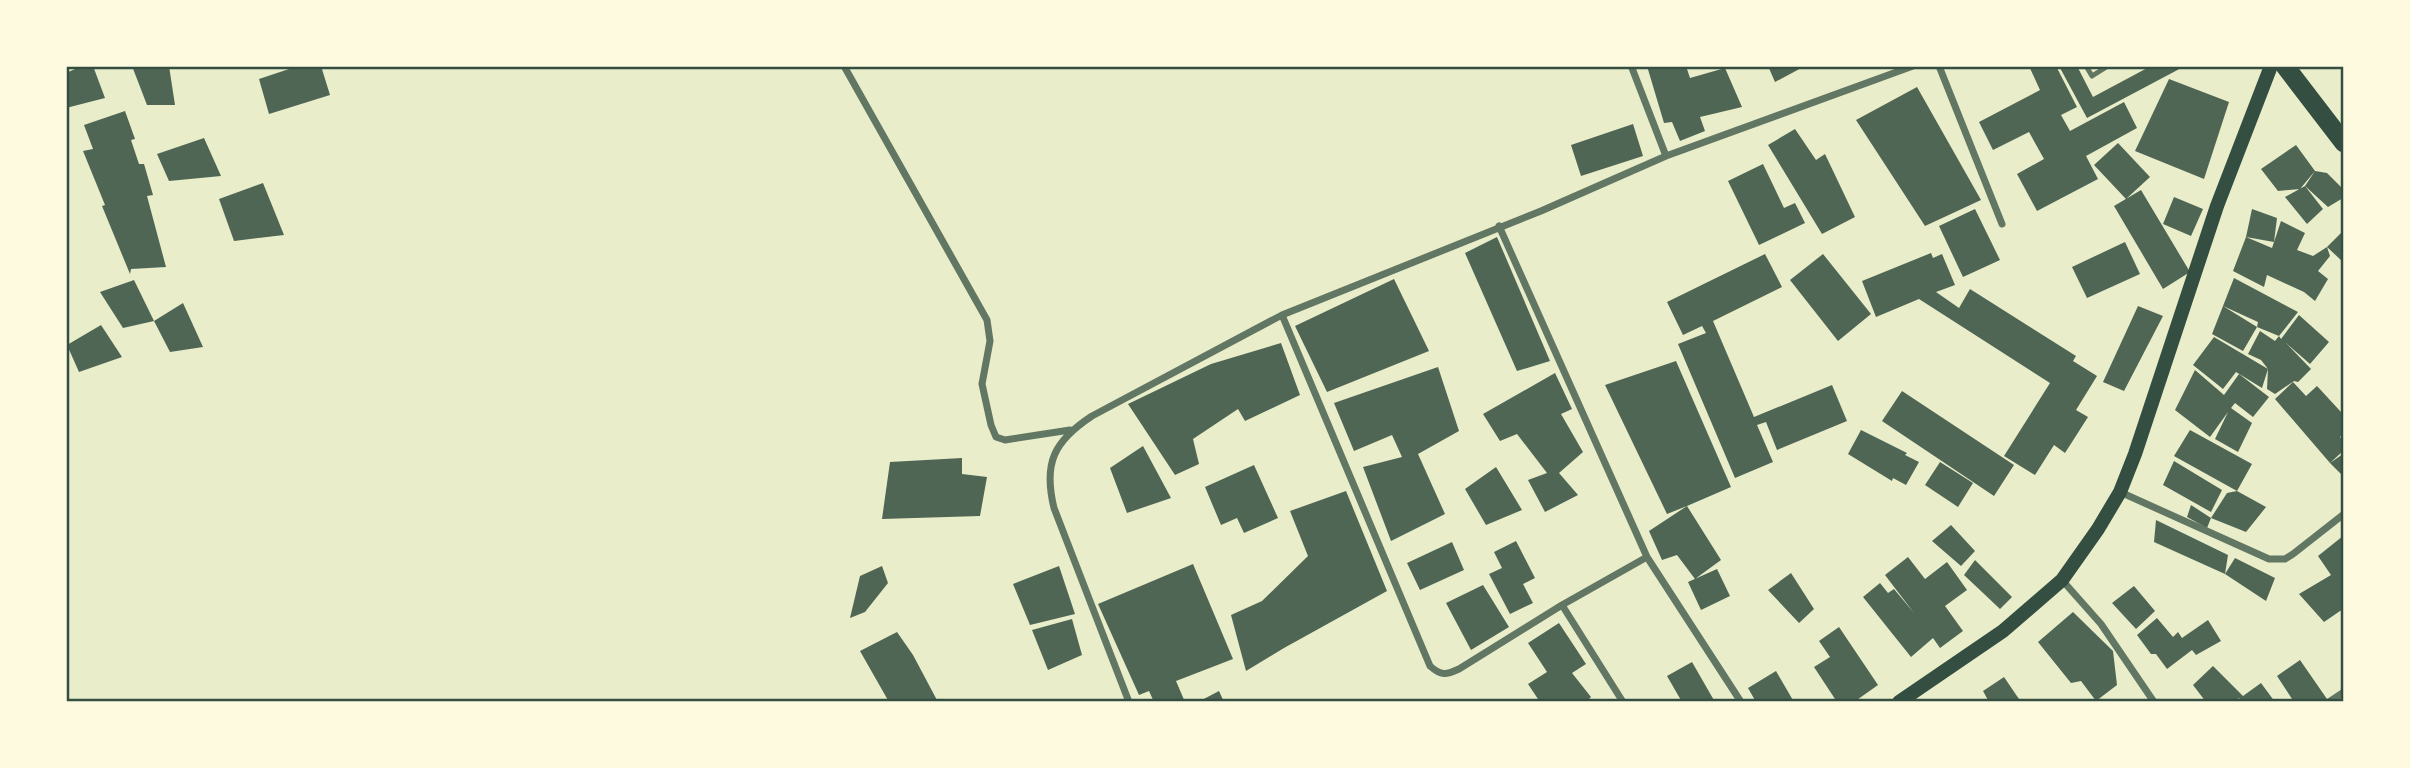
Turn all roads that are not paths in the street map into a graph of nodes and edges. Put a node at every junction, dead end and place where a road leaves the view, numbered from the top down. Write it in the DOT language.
graph roads {
  1 [pos="844,66"];
  2 [pos="1913,66"];
  3 [pos="1939,66"];
  4 [pos="2086,66"];
  5 [pos="2271,66"];
  6 [pos="2285,66"];
  7 [pos="2105,67"];
  8 [pos="1632,68"];
  9 [pos="2343,143"];
  10 [pos="1666,156"];
  11 [pos="2002,224"];
  12 [pos="1499,226"];
  13 [pos="1282,315"];
  14 [pos="1070,430"];
  15 [pos="2120,492"];
  16 [pos="2343,514"];
  17 [pos="1647,556"];
  18 [pos="2062,580"];
  19 [pos="1562,605"];
  20 [pos="2343,692"];
  21 [pos="1129,702"];
  22 [pos="1623,702"];
  23 [pos="1741,702"];
  24 [pos="1899,702"];
  25 [pos="2154,702"];
  26 [pos="2329,702"];
  1 -- 14 [label="street"];
  2 -- 10 [label="street"];
  3 -- 11 [label="street"];
  4 -- 7 [label="lane"];
  5 -- 15 [label="main road"];
  6 -- 9 [label="highway"];
  8 -- 10 [label="street"];
  10 -- 12 [label="street"];
  12 -- 13 [label="street"];
  12 -- 17 [label="street"];
  13 -- 14 [label="street"];
  13 -- 19 [label="street"];
  14 -- 21 [label="street"];
  15 -- 16 [label="street"];
  15 -- 18 [label="main road"];
  17 -- 19 [label="street"];
  17 -- 23 [label="street"];
  18 -- 24 [label="main road"];
  18 -- 25 [label="street"];
  19 -- 22 [label="street"];
  20 -- 26 [label="street"];
}
